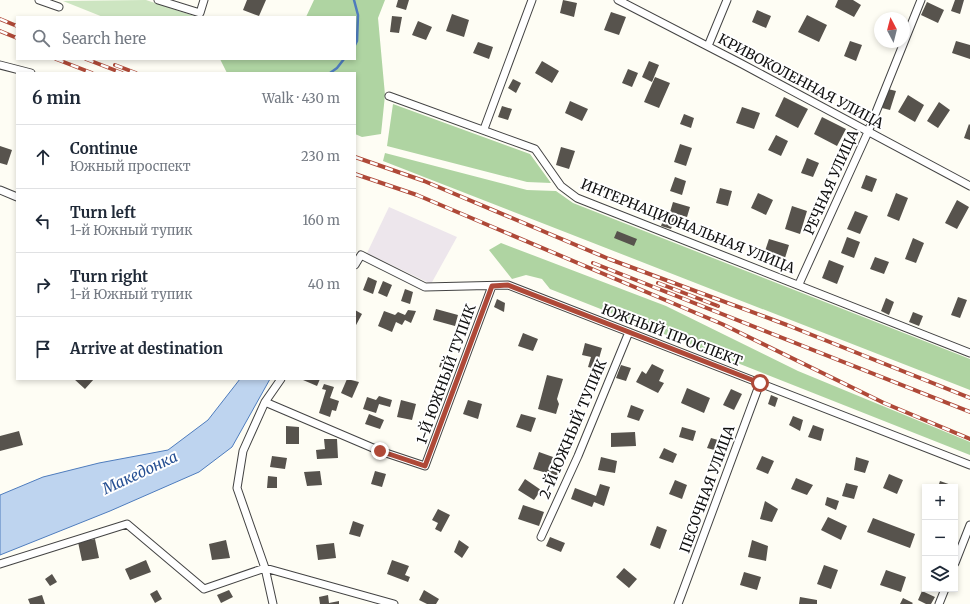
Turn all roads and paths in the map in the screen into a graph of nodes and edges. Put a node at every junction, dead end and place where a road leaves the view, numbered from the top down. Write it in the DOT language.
graph roads {
  1 [pos="39,0"];
  2 [pos="158,0"];
  3 [pos="204,0"];
  4 [pos="532,0"];
  5 [pos="618,0"];
  6 [pos="727,0"];
  7 [pos="921,0"];
  8 [pos="59,7"];
  9 [pos="708,46"];
  10 [pos="0,65"];
  11 [pos="27,72"];
  12 [pos="389,96"];
  13 [pos="484,130"];
  14 [pos="868,132"];
  15 [pos="970,186"];
  16 [pos="0,190"];
  17 [pos="16,197"];
  18 [pos="356,263"];
  19 [pos="799,284"];
  20 [pos="492,286"];
  21 [pos="629,332"];
  22 [pos="970,353"];
  23 [pos="281,380"];
  24 [pos="760,383"];
  25 [pos="265,402"];
  26 [pos="970,465"];
  27 [pos="970,525"];
  28 [pos="541,537"];
  29 [pos="958,556"];
  30 [pos="0,564"];
  31 [pos="265,568"];
  32 [pos="944,592"];
  33 [pos="273,604"];
  34 [pos="394,604"];
  35 [pos="678,604"];
  36 [pos="939,604"];
  1 -- 8 [label="street"];
  2 -- 3 [label="street"];
  4 -- 13 [label="street"];
  5 -- 9 [label="street, КРИВОКОЛЕННАЯ УЛИЦА"];
  6 -- 9 [label="street"];
  7 -- 14 [label="street, РЕЧНАЯ УЛИЦА"];
  9 -- 14 [label="street, КРИВОКОЛЕННАЯ УЛИЦА"];
  10 -- 11 [label="street"];
  12 -- 13 [label="street, ИНТЕРНАЦИОНАЛЬНАЯ УЛИЦА"];
  13 -- 19 [label="street, ИНТЕРНАЦИОНАЛЬНАЯ УЛИЦА"];
  14 -- 15 [label="street, КРИВОКОЛЕННАЯ УЛИЦА"];
  14 -- 19 [label="street, РЕЧНАЯ УЛИЦА"];
  16 -- 17 [label="street"];
  18 -- 20 [label="street, ЮЖНЫЙ ПРОСПЕКТ"];
  19 -- 22 [label="street, ИНТЕРНАЦИОНАЛЬНАЯ УЛИЦА"];
  20 -- 21 [label="street, ЮЖНЫЙ ПРОСПЕКТ"];
  20 -- 25 [label="street, 1-Й ЮЖНЫЙ ТУПИК"];
  21 -- 24 [label="street, ЮЖНЫЙ ПРОСПЕКТ"];
  21 -- 28 [label="street, 2-Й ЮЖНЫЙ ТУПИК"];
  23 -- 25 [label="street"];
  24 -- 26 [label="street, ЮЖНЫЙ ПРОСПЕКТ"];
  24 -- 35 [label="street, ПЕСОЧНАЯ УЛИЦА"];
  25 -- 31 [label="street"];
  27 -- 29 [label="street"];
  30 -- 31 [label="street"];
  31 -- 33 [label="street"];
  31 -- 34 [label="street"];
  32 -- 36 [label="street"];
}
